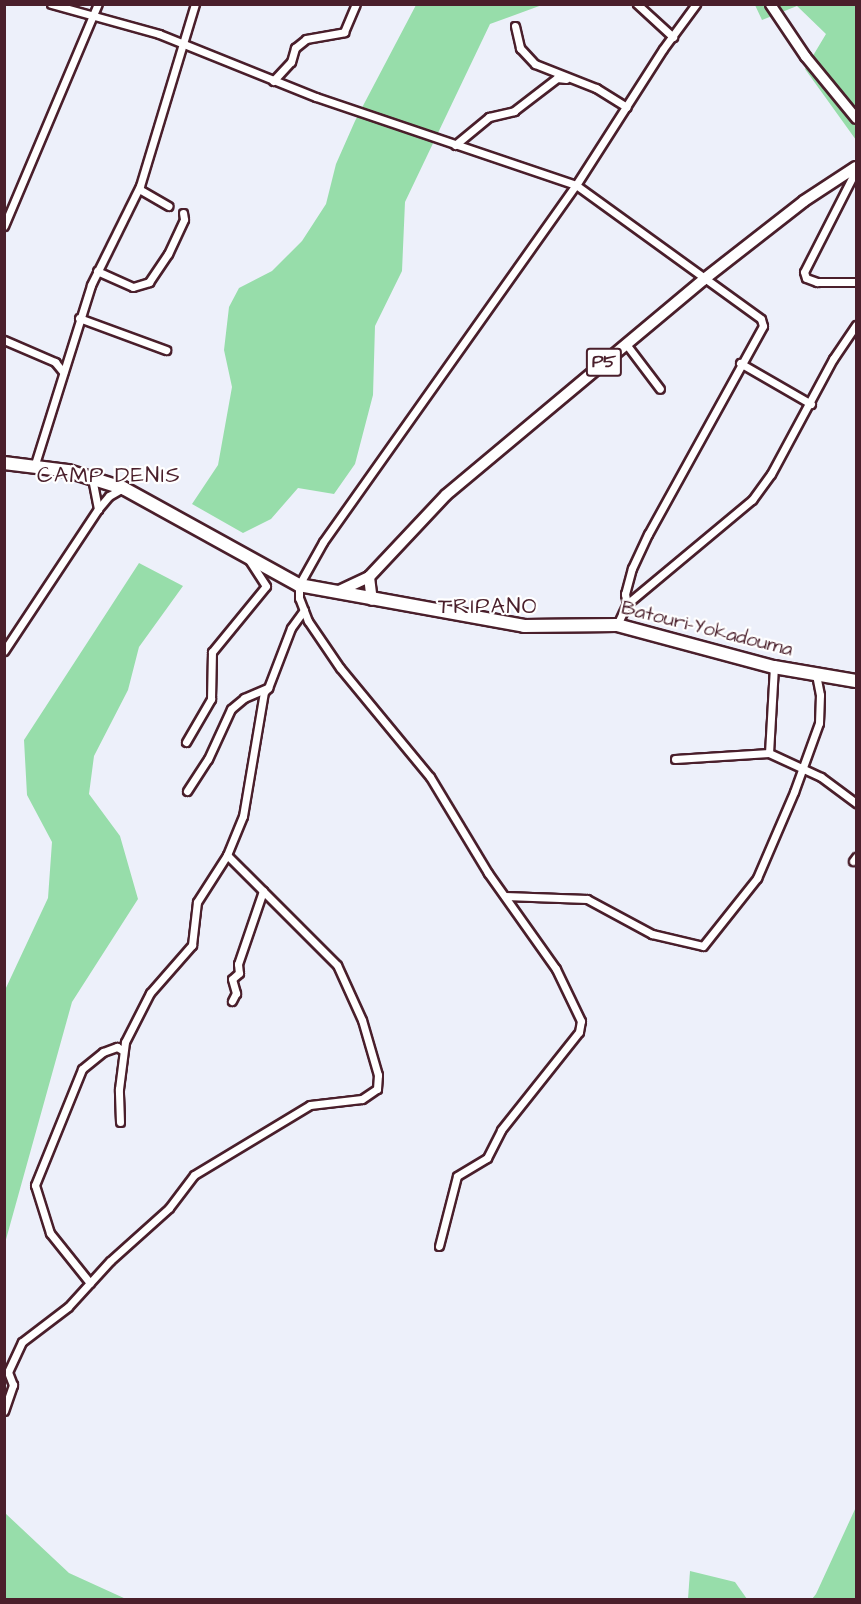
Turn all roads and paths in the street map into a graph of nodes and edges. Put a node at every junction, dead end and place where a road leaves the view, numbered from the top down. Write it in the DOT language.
graph roads {
  1 [pos="51,4"];
  2 [pos="98,4"];
  3 [pos="195,4"];
  4 [pos="356,4"];
  5 [pos="637,4"];
  6 [pos="696,4"];
  7 [pos="770,4"];
  8 [pos="90,17"];
  9 [pos="515,26"];
  10 [pos="673,37"];
  11 [pos="181,44"];
  12 [pos="575,80"];
  13 [pos="273,81"];
  14 [pos="626,107"];
  15 [pos="856,118"];
  16 [pos="455,145"];
  17 [pos="856,169"];
  18 [pos="576,185"];
  19 [pos="139,189"];
  20 [pos="169,206"];
  21 [pos="183,213"];
  22 [pos="4,226"];
  23 [pos="97,271"];
  24 [pos="703,280"];
  25 [pos="856,282"];
  26 [pos="79,318"];
  27 [pos="856,325"];
  28 [pos="4,340"];
  29 [pos="626,344"];
  30 [pos="166,350"];
  31 [pos="67,360"];
  32 [pos="55,362"];
  33 [pos="741,363"];
  34 [pos="63,372"];
  35 [pos="660,389"];
  36 [pos="811,404"];
  37 [pos="4,464"];
  38 [pos="35,464"];
  39 [pos="92,478"];
  40 [pos="123,488"];
  41 [pos="98,509"];
  42 [pos="249,555"];
  43 [pos="369,577"];
  44 [pos="299,585"];
  45 [pos="339,591"];
  46 [pos="372,600"];
  47 [pos="627,604"];
  48 [pos="304,610"];
  49 [pos="617,625"];
  50 [pos="4,651"];
  51 [pos="774,667"];
  52 [pos="816,675"];
  53 [pos="856,681"];
  54 [pos="268,688"];
  55 [pos="186,742"];
  56 [pos="769,753"];
  57 [pos="675,759"];
  58 [pos="804,768"];
  59 [pos="187,791"];
  60 [pos="856,803"];
  61 [pos="227,855"];
  62 [pos="263,891"];
  63 [pos="505,896"];
  64 [pos="232,1001"];
  65 [pos="122,1050"];
  66 [pos="120,1122"];
  67 [pos="439,1246"];
  68 [pos="90,1282"];
  69 [pos="4,1411"];
  1 -- 8 [label="street"];
  2 -- 8 [label="street"];
  3 -- 11 [label="street"];
  4 -- 13 [label="street"];
  5 -- 10 [label="street"];
  6 -- 10 [label="street"];
  7 -- 15 [label="street"];
  8 -- 11 [label="street"];
  8 -- 22 [label="street"];
  9 -- 12 [label="street"];
  10 -- 14 [label="street"];
  11 -- 13 [label="street"];
  11 -- 19 [label="street"];
  12 -- 14 [label="street"];
  12 -- 16 [label="street"];
  13 -- 16 [label="street"];
  14 -- 18 [label="street"];
  16 -- 18 [label="street"];
  17 -- 24 [label="main road, P5"];
  17 -- 25 [label="street"];
  18 -- 24 [label="street"];
  18 -- 44 [label="street"];
  19 -- 20 [label="street"];
  19 -- 23 [label="street"];
  21 -- 23 [label="street"];
  23 -- 26 [label="street"];
  24 -- 29 [label="main road, P5"];
  24 -- 33 [label="street"];
  26 -- 30 [label="street"];
  26 -- 31 [label="street"];
  27 -- 36 [label="street"];
  28 -- 32 [label="street"];
  29 -- 35 [label="street"];
  29 -- 43 [label="main road, P5"];
  31 -- 32 [label="street"];
  31 -- 34 [label="street"];
  32 -- 34 [label="street"];
  33 -- 36 [label="street"];
  33 -- 47 [label="street"];
  34 -- 38 [label="street"];
  36 -- 47 [label="street"];
  37 -- 38 [label="highway, Batouri-Yokadouma"];
  38 -- 39 [label="highway, Batouri-Yokadouma"];
  39 -- 40 [label="highway, Batouri-Yokadouma"];
  39 -- 41 [label="street"];
  40 -- 41 [label="street"];
  40 -- 42 [label="highway, Batouri-Yokadouma"];
  41 -- 50 [label="street"];
  42 -- 44 [label="highway, Batouri-Yokadouma"];
  42 -- 55 [label="street"];
  43 -- 45 [label="main road, P5"];
  43 -- 46 [label="main road"];
  44 -- 45 [label="highway, Batouri-Yokadouma"];
  44 -- 48 [label="street"];
  45 -- 46 [label="highway, Batouri-Yokadouma"];
  46 -- 49 [label="highway, Batouri-Yokadouma"];
  47 -- 49 [label="street"];
  48 -- 54 [label="street"];
  48 -- 63 [label="street"];
  49 -- 51 [label="highway, Batouri-Yokadouma"];
  51 -- 52 [label="highway, Batouri-Yokadouma"];
  51 -- 56 [label="street"];
  52 -- 53 [label="highway, Batouri-Yokadouma"];
  52 -- 58 [label="street"];
  54 -- 59 [label="street"];
  54 -- 61 [label="street"];
  56 -- 57 [label="street"];
  56 -- 58 [label="street"];
  58 -- 60 [label="street"];
  58 -- 63 [label="street"];
  61 -- 62 [label="street"];
  61 -- 65 [label="street"];
  62 -- 64 [label="street"];
  62 -- 68 [label="street"];
  63 -- 67 [label="street"];
  65 -- 66 [label="street"];
  65 -- 68 [label="street"];
  68 -- 69 [label="street"];
}
